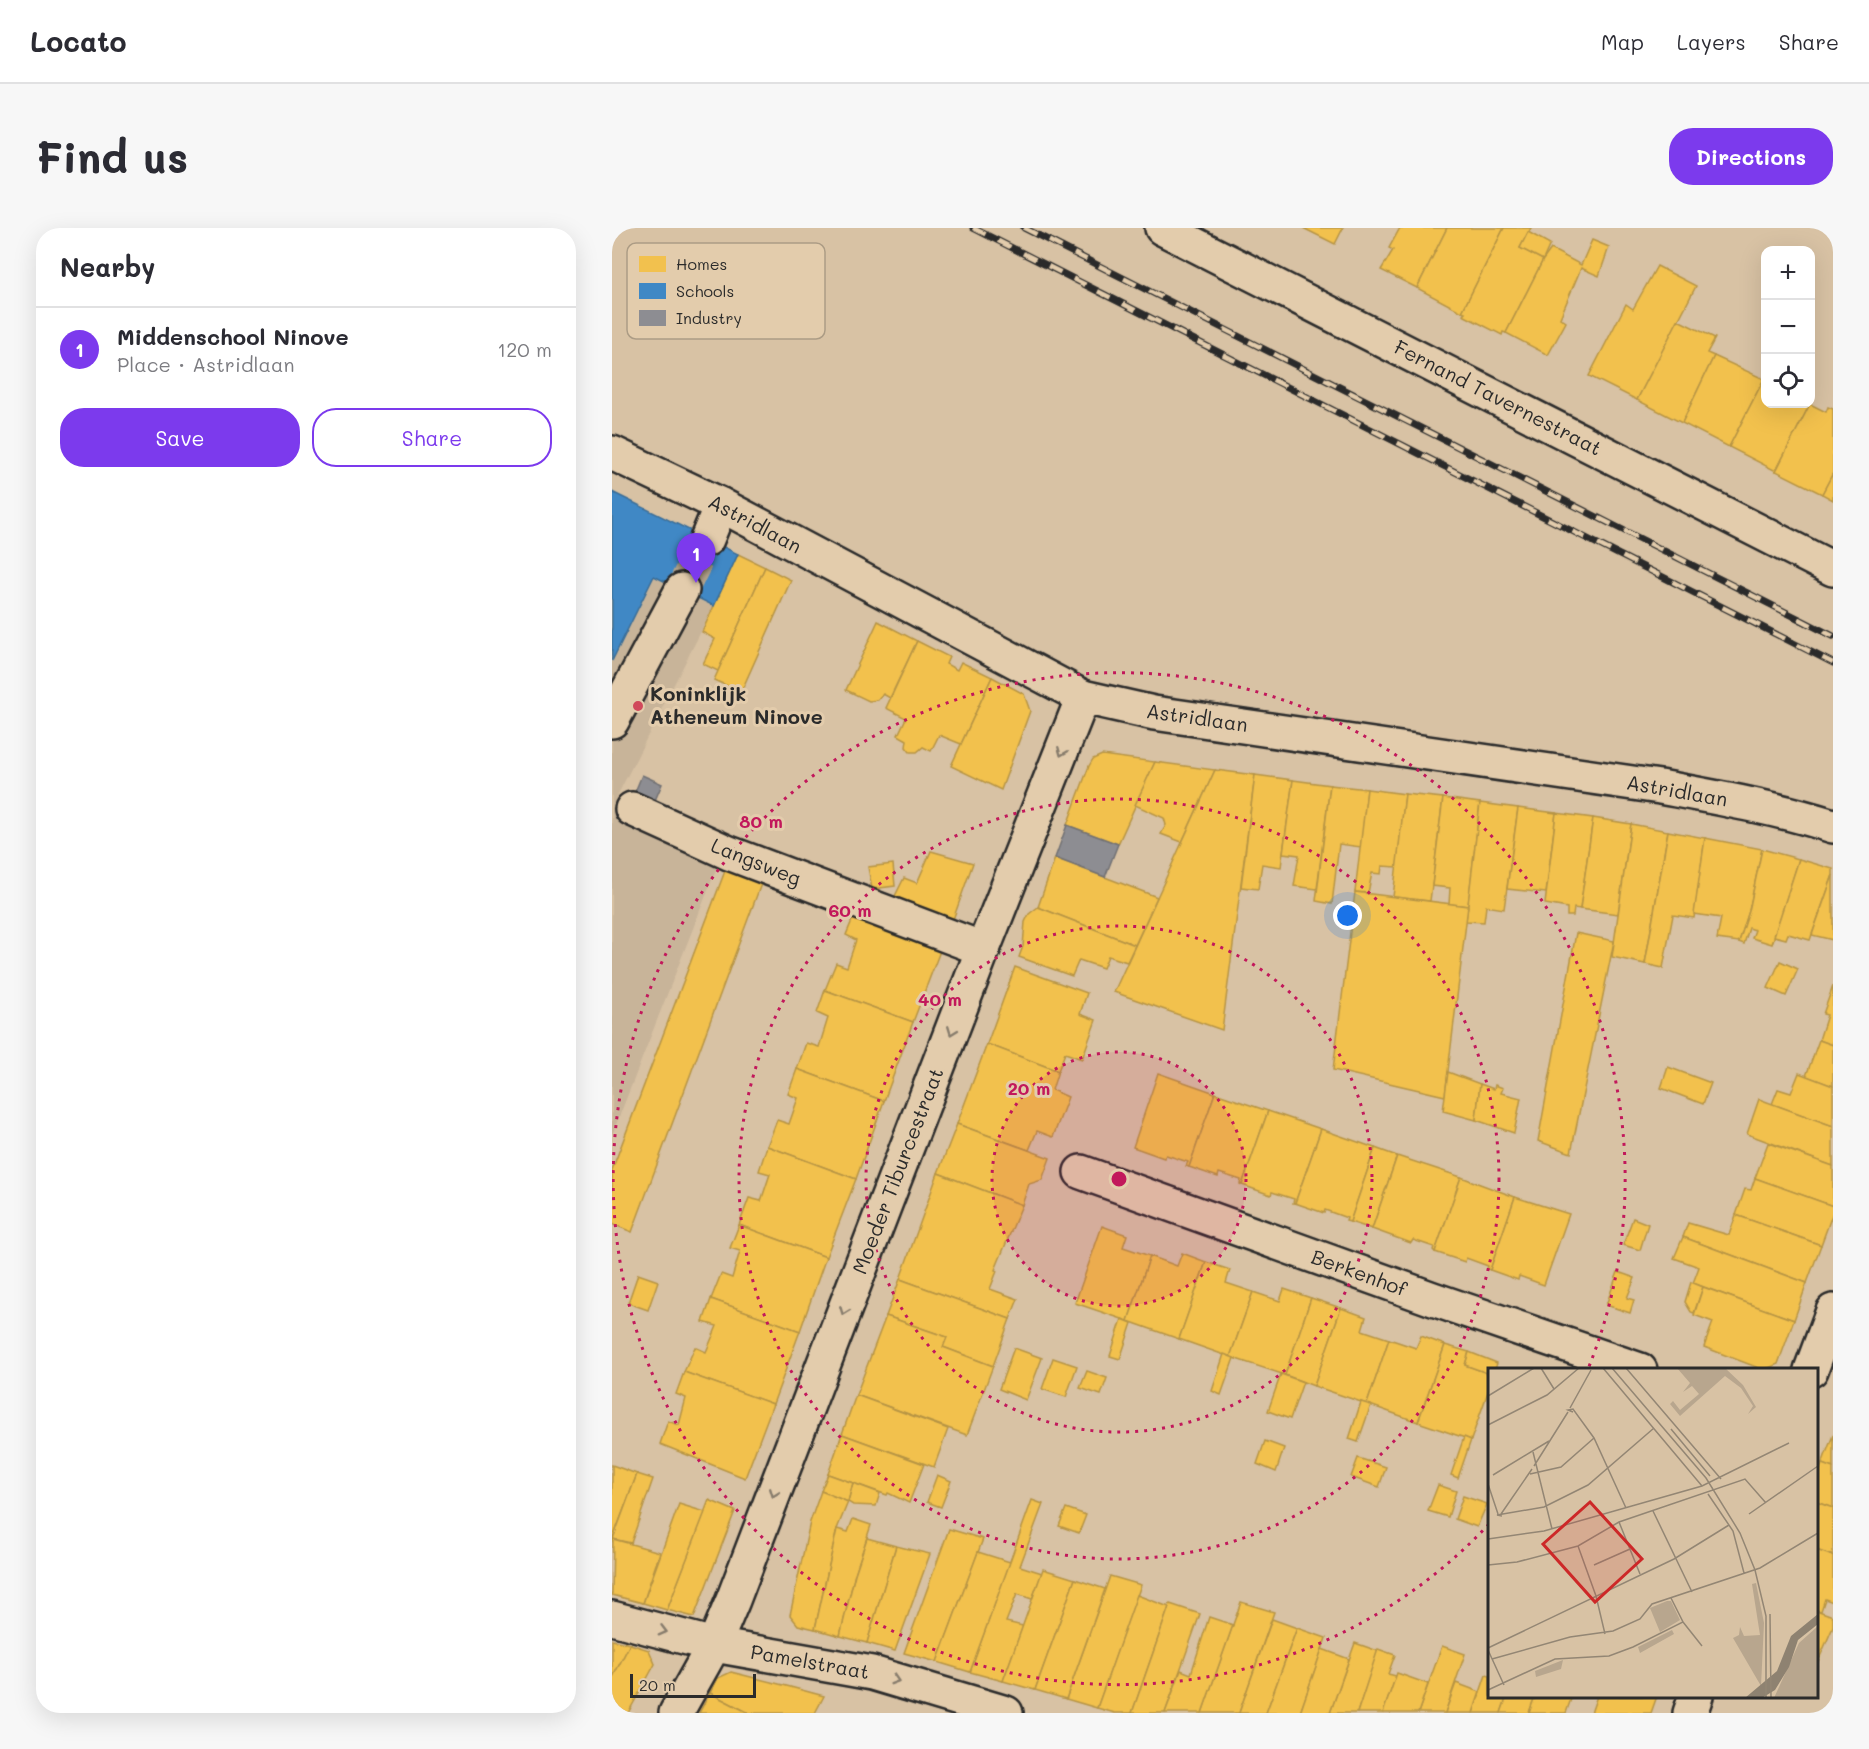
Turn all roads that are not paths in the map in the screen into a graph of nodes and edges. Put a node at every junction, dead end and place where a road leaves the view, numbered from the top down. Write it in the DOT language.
graph roads {
  1 [pos="1162,228"];
  2 [pos="612,453"];
  3 [pos="721,505"];
  4 [pos="707,539"];
  5 [pos="1833,569"];
  6 [pos="682,590"];
  7 [pos="1083,697"];
  8 [pos="612,721"];
  9 [pos="632,809"];
  10 [pos="1833,826"];
  11 [pos="983,949"];
  12 [pos="1081,1172"];
  13 [pos="1833,1311"];
  14 [pos="1634,1368"];
  15 [pos="1813,1368"];
  16 [pos="612,1618"];
  17 [pos="714,1645"];
  18 [pos="1694,1698"];
  19 [pos="676,1713"];
  20 [pos="1006,1713"];
  21 [pos="1690,1713"];
  1 -- 5 [label="street, Fernand Tavernestraat"];
  2 -- 3 [label="street, Astridlaan"];
  3 -- 4 [label="street"];
  3 -- 7 [label="street, Astridlaan"];
  6 -- 8 [label="street"];
  7 -- 10 [label="street, Astridlaan"];
  7 -- 11 [label="street, Moeder Tiburcestraat, one-way"];
  9 -- 11 [label="street, Langsweg"];
  11 -- 17 [label="street, Moeder Tiburcestraat, one-way"];
  12 -- 14 [label="street, Berkenhof"];
  13 -- 15 [label="street"];
  16 -- 17 [label="street, Pamelstraat, one-way"];
  17 -- 19 [label="street, Moeder Tiburcestraat"];
  17 -- 20 [label="street, Pamelstraat, one-way"];
  18 -- 21 [label="street"];
}
